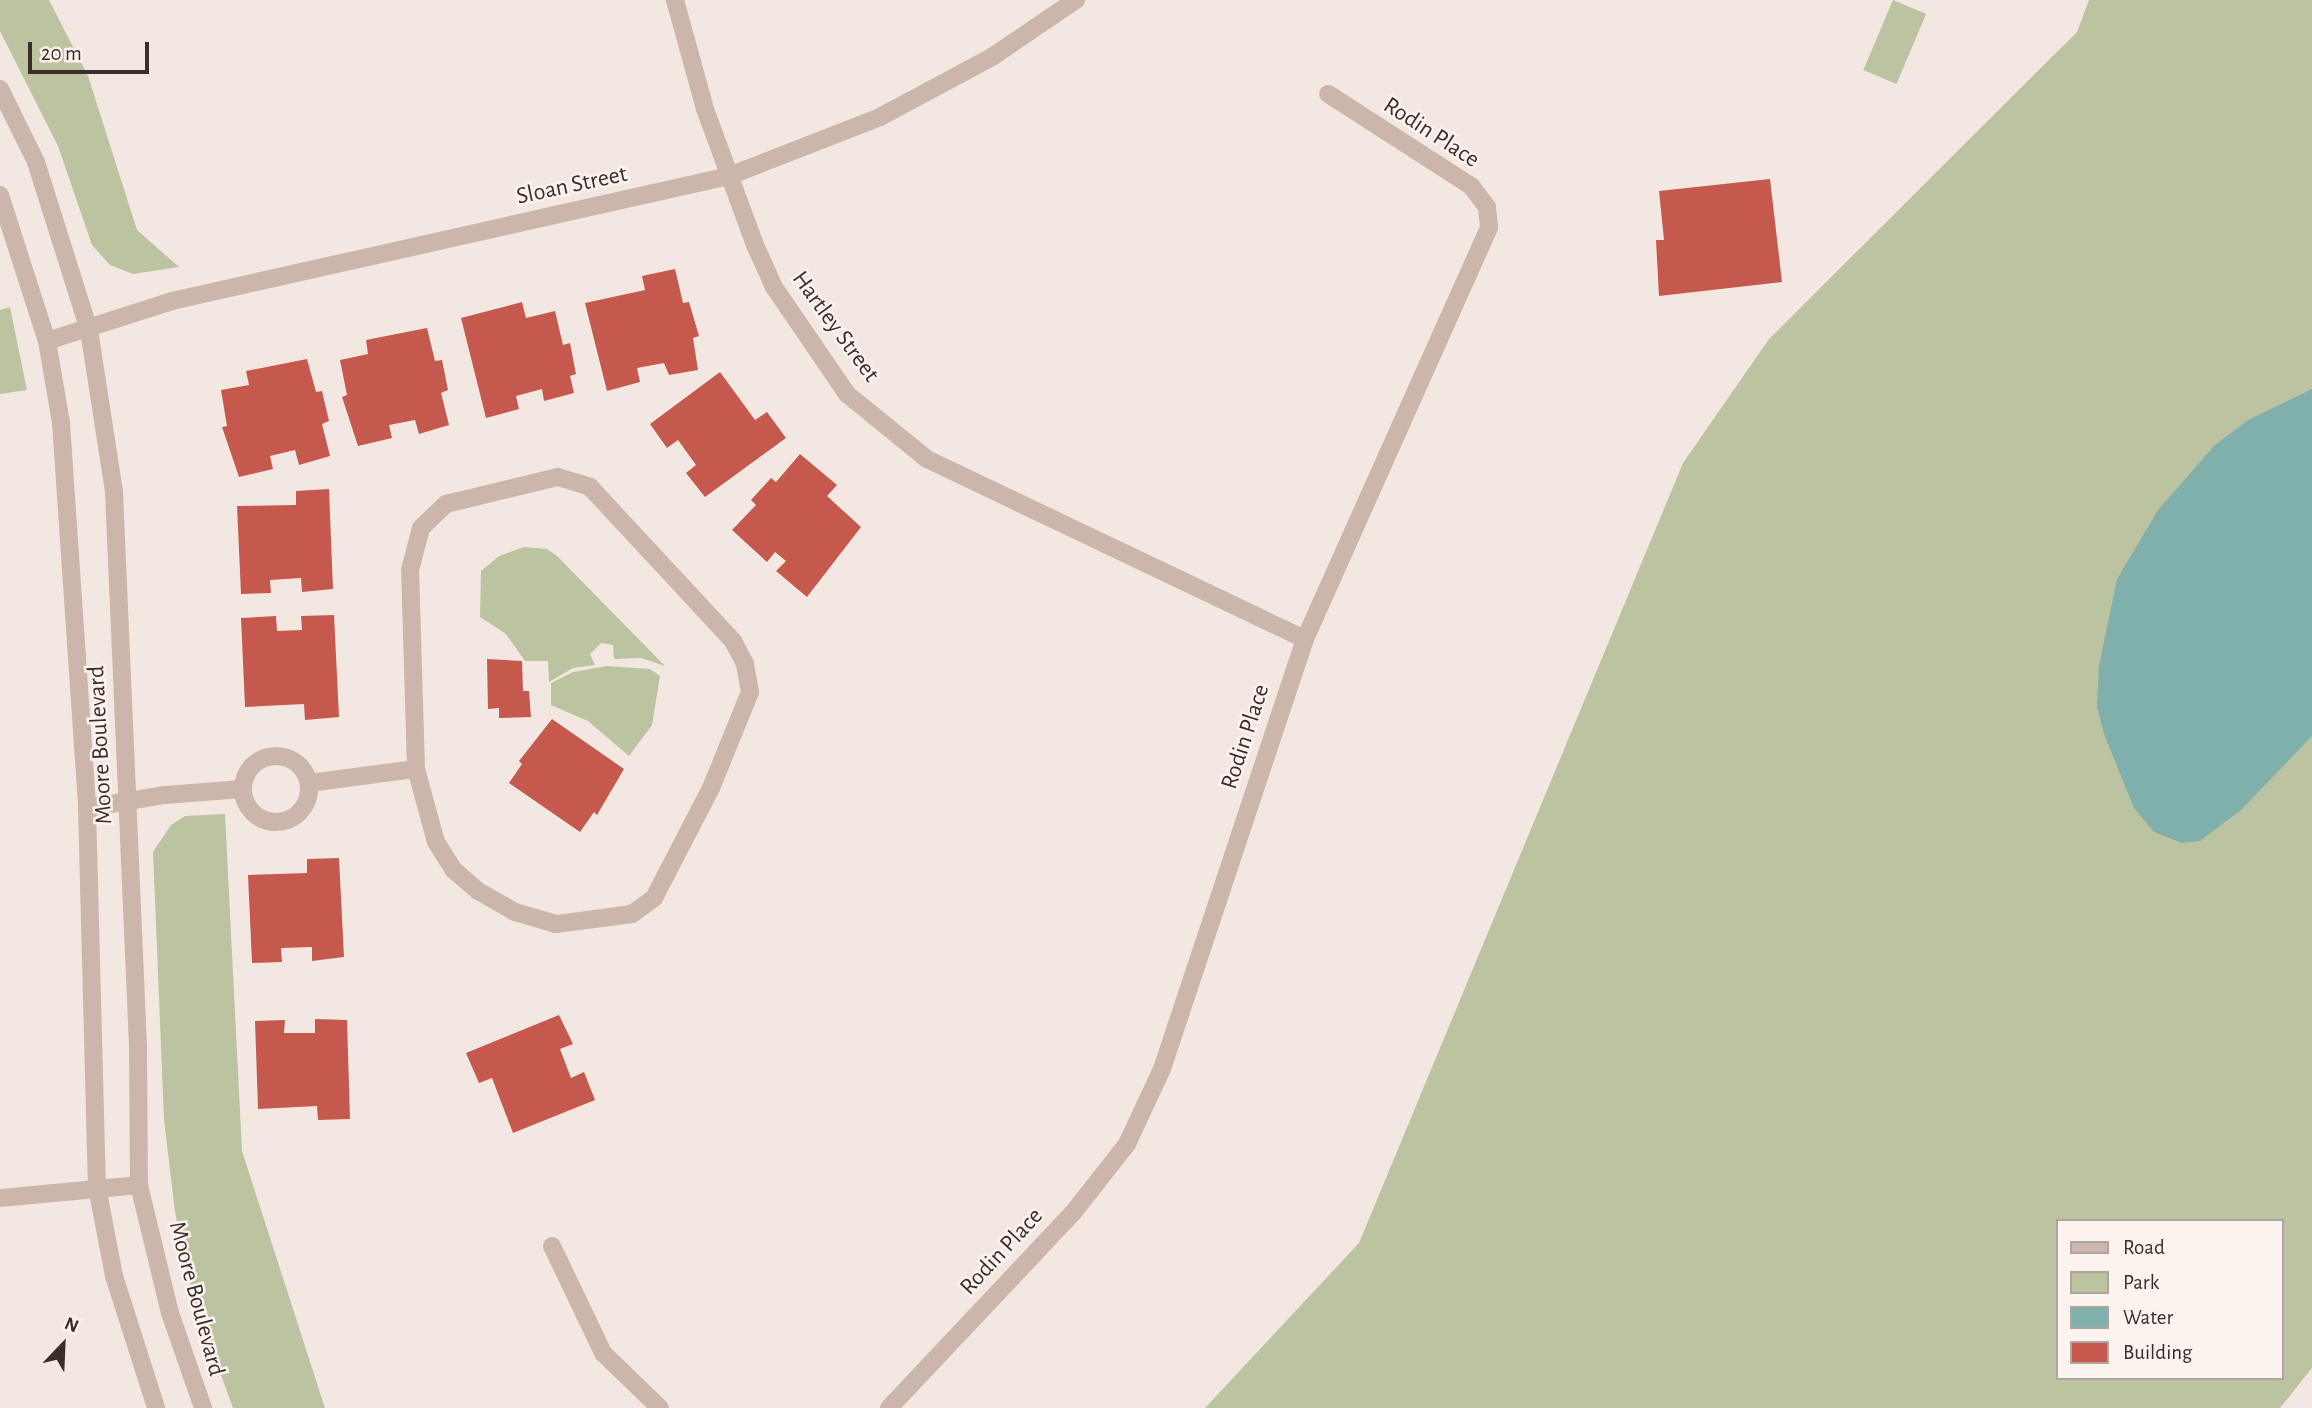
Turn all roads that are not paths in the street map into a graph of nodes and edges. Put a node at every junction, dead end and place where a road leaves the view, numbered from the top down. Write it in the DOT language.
graph roads {
  1 [pos="675,0"];
  2 [pos="1076,0"];
  3 [pos="0,89"];
  4 [pos="1328,94"];
  5 [pos="729,176"];
  6 [pos="0,195"];
  7 [pos="89,330"];
  8 [pos="47,341"];
  9 [pos="1305,639"];
  10 [pos="416,769"];
  11 [pos="309,783"];
  12 [pos="243,789"];
  13 [pos="128,803"];
  14 [pos="87,808"];
  15 [pos="139,1185"];
  16 [pos="97,1187"];
  17 [pos="0,1198"];
  18 [pos="552,1246"];
  19 [pos="156,1408"];
  20 [pos="203,1408"];
  21 [pos="660,1408"];
  22 [pos="889,1408"];
  1 -- 5 [label="street, Hartley Street"];
  2 -- 5 [label="street, Sloan Street"];
  3 -- 7 [label="street, Moore Boulevard"];
  4 -- 9 [label="street, Rodin Place"];
  5 -- 7 [label="street, Sloan Street"];
  5 -- 9 [label="street, Hartley Street"];
  6 -- 8 [label="street, Moore Boulevard"];
  7 -- 8 [label="street, Sloan Street"];
  7 -- 13 [label="street, Moore Boulevard"];
  8 -- 14 [label="street, Moore Boulevard"];
  9 -- 22 [label="street, Rodin Place"];
  10 -- 10 [label="street"];
  10 -- 11 [label="street"];
  11 -- 12 [label="street"];
  11 -- 12 [label="street"];
  12 -- 13 [label="street"];
  13 -- 14 [label="street"];
  13 -- 15 [label="street, Moore Boulevard"];
  14 -- 16 [label="street, Moore Boulevard"];
  15 -- 16 [label="street"];
  15 -- 20 [label="street, Moore Boulevard"];
  16 -- 17 [label="street"];
  16 -- 19 [label="street, Moore Boulevard"];
  18 -- 21 [label="street"];
}
